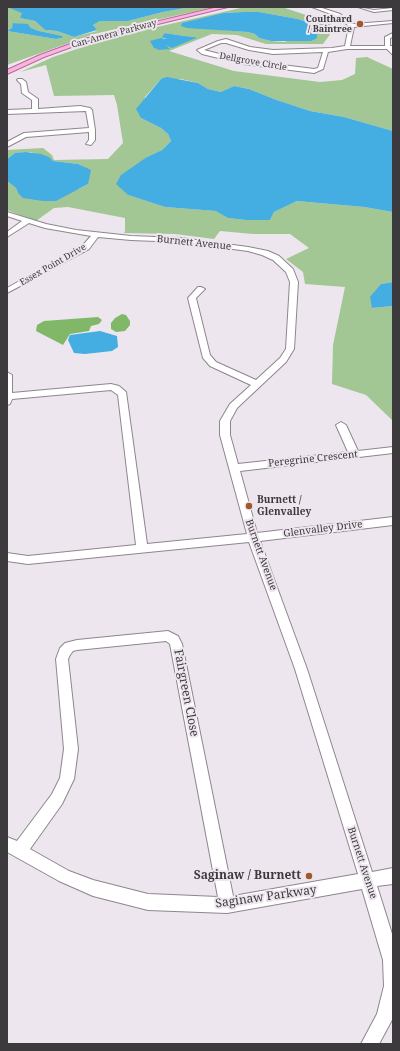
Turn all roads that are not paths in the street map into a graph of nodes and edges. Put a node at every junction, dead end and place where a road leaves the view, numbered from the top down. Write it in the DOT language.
graph roads {
  1 [pos="225,7"];
  2 [pos="314,7"];
  3 [pos="336,7"];
  4 [pos="360,7"];
  5 [pos="322,10"];
  6 [pos="393,10"];
  7 [pos="393,22"];
  8 [pos="352,26"];
  9 [pos="393,36"];
  10 [pos="347,46"];
  11 [pos="326,50"];
  12 [pos="392,50"];
  13 [pos="7,72"];
  14 [pos="20,80"];
  15 [pos="36,110"];
  16 [pos="7,112"];
  17 [pos="92,130"];
  18 [pos="89,144"];
  19 [pos="7,145"];
  20 [pos="7,214"];
  21 [pos="27,221"];
  22 [pos="7,235"];
  23 [pos="95,235"];
  24 [pos="201,289"];
  25 [pos="7,291"];
  26 [pos="7,375"];
  27 [pos="257,384"];
  28 [pos="7,396"];
  29 [pos="7,402"];
  30 [pos="341,425"];
  31 [pos="393,450"];
  32 [pos="354,454"];
  33 [pos="233,468"];
  34 [pos="393,521"];
  35 [pos="254,537"];
  36 [pos="142,548"];
  37 [pos="7,557"];
  38 [pos="13,847"];
  39 [pos="393,876"];
  40 [pos="367,880"];
  41 [pos="227,905"];
  42 [pos="374,1042"];
  1 -- 13 [label="main road, Can-Amera Parkway"];
  2 -- 5 [label="street"];
  3 -- 5 [label="street"];
  4 -- 6 [label="street"];
  5 -- 8 [label="street"];
  7 -- 8 [label="street"];
  8 -- 10 [label="street"];
  9 -- 12 [label="street"];
  10 -- 11 [label="street, Dellgrove Circle"];
  10 -- 12 [label="street, Dellgrove Circle"];
  11 -- 11 [label="street, Dellgrove Circle"];
  14 -- 15 [label="street"];
  15 -- 16 [label="street"];
  15 -- 17 [label="street"];
  17 -- 18 [label="street"];
  17 -- 19 [label="street"];
  20 -- 21 [label="street, Burnett Avenue"];
  21 -- 22 [label="street"];
  21 -- 23 [label="street, Burnett Avenue"];
  23 -- 25 [label="street, Essex Point Drive"];
  23 -- 27 [label="street, Burnett Avenue"];
  24 -- 27 [label="street"];
  26 -- 28 [label="street"];
  27 -- 33 [label="street, Burnett Avenue"];
  28 -- 29 [label="street"];
  28 -- 36 [label="street"];
  30 -- 32 [label="street"];
  31 -- 32 [label="street, Peregrine Crescent"];
  32 -- 33 [label="street, Peregrine Crescent"];
  33 -- 35 [label="street, Burnett Avenue"];
  34 -- 35 [label="street, Glenvalley Drive"];
  35 -- 36 [label="street, Glenvalley Drive"];
  35 -- 40 [label="street, Burnett Avenue"];
  36 -- 37 [label="street, Glenvalley Drive"];
  38 -- 41 [label="street, Saginaw Parkway"];
  38 -- 41 [label="street, Fairgreen Close"];
  39 -- 40 [label="street, Saginaw Parkway"];
  40 -- 41 [label="street, Saginaw Parkway"];
  40 -- 42 [label="street, Burnett Avenue"];
}
